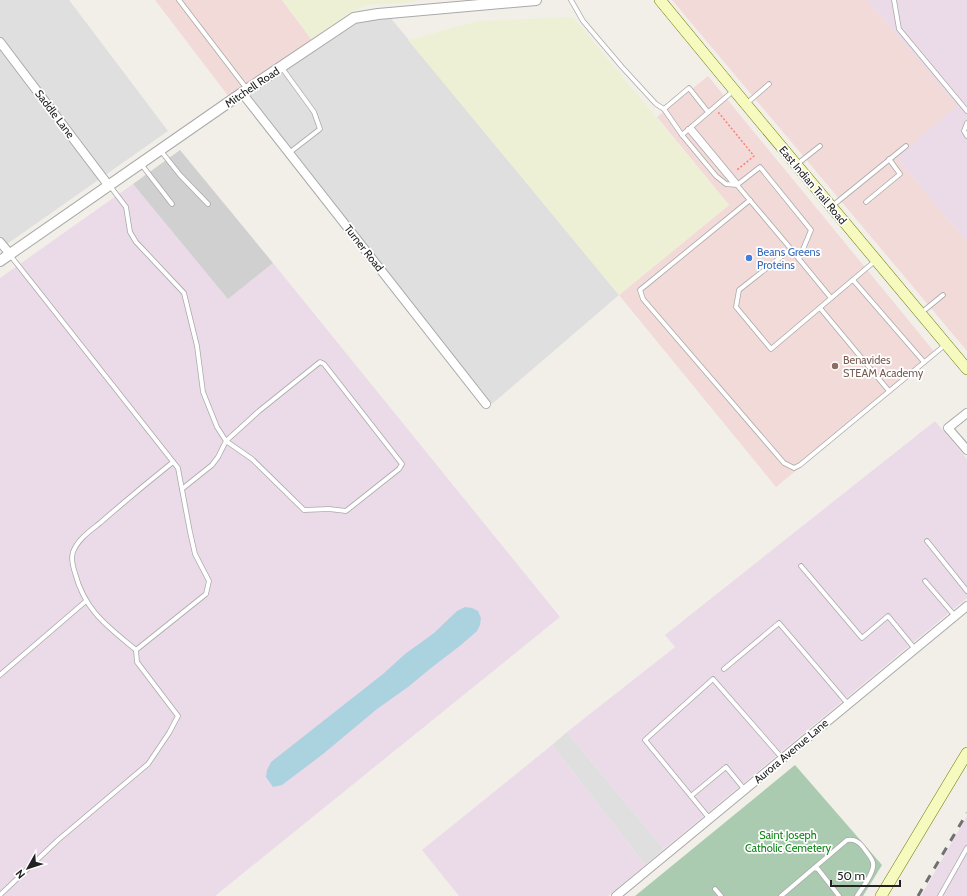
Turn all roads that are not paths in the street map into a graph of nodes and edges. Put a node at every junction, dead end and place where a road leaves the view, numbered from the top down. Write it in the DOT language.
graph roads {
  1 [pos="178,0"];
  2 [pos="536,0"];
  3 [pos="571,0"];
  4 [pos="660,0"];
  5 [pos="894,0"];
  6 [pos="522,1"];
  7 [pos="461,3"];
  8 [pos="0,42"];
  9 [pos="281,67"];
  10 [pos="768,84"];
  11 [pos="734,90"];
  12 [pos="244,91"];
  13 [pos="745,104"];
  14 [pos="664,108"];
  15 [pos="967,111"];
  16 [pos="708,112"];
  17 [pos="967,123"];
  18 [pos="690,128"];
  19 [pos="682,135"];
  20 [pos="967,136"];
  21 [pos="820,146"];
  22 [pos="906,146"];
  23 [pos="161,150"];
  24 [pos="289,153"];
  25 [pos="889,159"];
  26 [pos="141,164"];
  27 [pos="796,165"];
  28 [pos="736,184"];
  29 [pos="110,186"];
  30 [pos="750,200"];
  31 [pos="866,202"];
  32 [pos="172,204"];
  33 [pos="208,204"];
  34 [pos="831,207"];
  35 [pos="0,242"];
  36 [pos="791,249"];
  37 [pos="10,254"];
  38 [pos="799,259"];
  39 [pos="876,260"];
  40 [pos="0,261"];
  41 [pos="853,280"];
  42 [pos="943,295"];
  43 [pos="831,298"];
  44 [pos="820,308"];
  45 [pos="921,314"];
  46 [pos="946,344"];
  47 [pos="924,362"];
  48 [pos="967,369"];
  49 [pos="889,392"];
  50 [pos="486,404"];
  51 [pos="967,413"];
  52 [pos="226,441"];
  53 [pos="967,450"];
  54 [pos="173,462"];
  55 [pos="182,488"];
  56 [pos="927,541"];
  57 [pos="801,566"];
  58 [pos="925,581"];
  59 [pos="967,591"];
  60 [pos="86,601"];
  61 [pos="967,606"];
  62 [pos="955,616"];
  63 [pos="915,649"];
  64 [pos="136,650"];
  65 [pos="724,669"];
  66 [pos="0,675"];
  67 [pos="848,704"];
  68 [pos="967,753"];
  69 [pos="782,758"];
  70 [pos="744,790"];
  71 [pos="691,796"];
  72 [pos="710,818"];
  73 [pos="967,848"];
  74 [pos="965,855"];
  75 [pos="814,868"];
  76 [pos="715,889"];
  77 [pos="0,895"];
  78 [pos="616,896"];
  79 [pos="721,896"];
  80 [pos="781,896"];
  81 [pos="839,896"];
  82 [pos="857,896"];
  83 [pos="881,896"];
  84 [pos="940,896"];
  1 -- 12 [label="lane"];
  2 -- 6 [label="street, Mitchell Road"];
  3 -- 14 [label="lane"];
  4 -- 11 [label="main road, East Indian Trail Road"];
  5 -- 15 [label="lane"];
  6 -- 7 [label="street, Mitchell Road"];
  7 -- 9 [label="street, Mitchell Road"];
  8 -- 29 [label="street, Saddle Lane"];
  9 -- 12 [label="street, Mitchell Road"];
  9 -- 24 [label="lane"];
  10 -- 13 [label="lane"];
  11 -- 13 [label="main road, East Indian Trail Road"];
  11 -- 16 [label="lane"];
  12 -- 23 [label="street, Mitchell Road"];
  12 -- 24 [label="street, Turner Road"];
  13 -- 27 [label="main road, East Indian Trail Road"];
  14 -- 16 [label="lane"];
  14 -- 19 [label="lane"];
  16 -- 18 [label="lane"];
  17 -- 20 [label="lane"];
  18 -- 19 [label="lane"];
  18 -- 28 [label="lane"];
  19 -- 28 [label="lane"];
  21 -- 27 [label="lane"];
  22 -- 25 [label="lane"];
  23 -- 26 [label="street, Mitchell Road"];
  23 -- 33 [label="lane"];
  24 -- 50 [label="street, Turner Road"];
  25 -- 31 [label="lane"];
  25 -- 34 [label="lane"];
  26 -- 29 [label="street, Mitchell Road"];
  26 -- 32 [label="lane"];
  27 -- 34 [label="main road, East Indian Trail Road"];
  28 -- 30 [label="lane"];
  28 -- 38 [label="lane"];
  29 -- 37 [label="street, Mitchell Road"];
  29 -- 52 [label="lane"];
  30 -- 36 [label="lane"];
  30 -- 49 [label="lane"];
  34 -- 39 [label="main road, East Indian Trail Road"];
  35 -- 37 [label="street"];
  36 -- 38 [label="lane"];
  36 -- 44 [label="lane"];
  37 -- 40 [label="street, Mitchell Road"];
  37 -- 54 [label="lane"];
  38 -- 43 [label="lane"];
  39 -- 41 [label="lane"];
  39 -- 45 [label="main road, East Indian Trail Road"];
  41 -- 43 [label="lane"];
  41 -- 47 [label="lane"];
  42 -- 45 [label="lane"];
  43 -- 44 [label="lane"];
  44 -- 49 [label="lane"];
  45 -- 46 [label="main road, East Indian Trail Road"];
  46 -- 47 [label="lane"];
  46 -- 48 [label="main road, East Indian Trail Road"];
  47 -- 49 [label="lane"];
  51 -- 53 [label="street"];
  52 -- 52 [label="lane"];
  52 -- 55 [label="lane"];
  54 -- 55 [label="lane"];
  54 -- 60 [label="lane"];
  55 -- 64 [label="lane"];
  56 -- 59 [label="lane"];
  57 -- 63 [label="lane"];
  58 -- 62 [label="lane"];
  60 -- 64 [label="lane"];
  60 -- 66 [label="lane"];
  61 -- 62 [label="street, Aurora Avenue Lane"];
  62 -- 63 [label="street, Aurora Avenue Lane"];
  63 -- 67 [label="street, Aurora Avenue Lane"];
  64 -- 77 [label="lane"];
  65 -- 67 [label="lane"];
  67 -- 69 [label="street, Aurora Avenue Lane"];
  68 -- 83 [label="main road"];
  69 -- 70 [label="street, Aurora Avenue Lane"];
  69 -- 71 [label="lane"];
  70 -- 71 [label="lane"];
  70 -- 72 [label="street, Aurora Avenue Lane"];
  71 -- 72 [label="lane"];
  72 -- 78 [label="street, Aurora Avenue Lane"];
  73 -- 74 [label="lane"];
  74 -- 84 [label="lane"];
  75 -- 80 [label="lane"];
  75 -- 81 [label="lane"];
  75 -- 82 [label="lane"];
  76 -- 79 [label="lane"];
}
